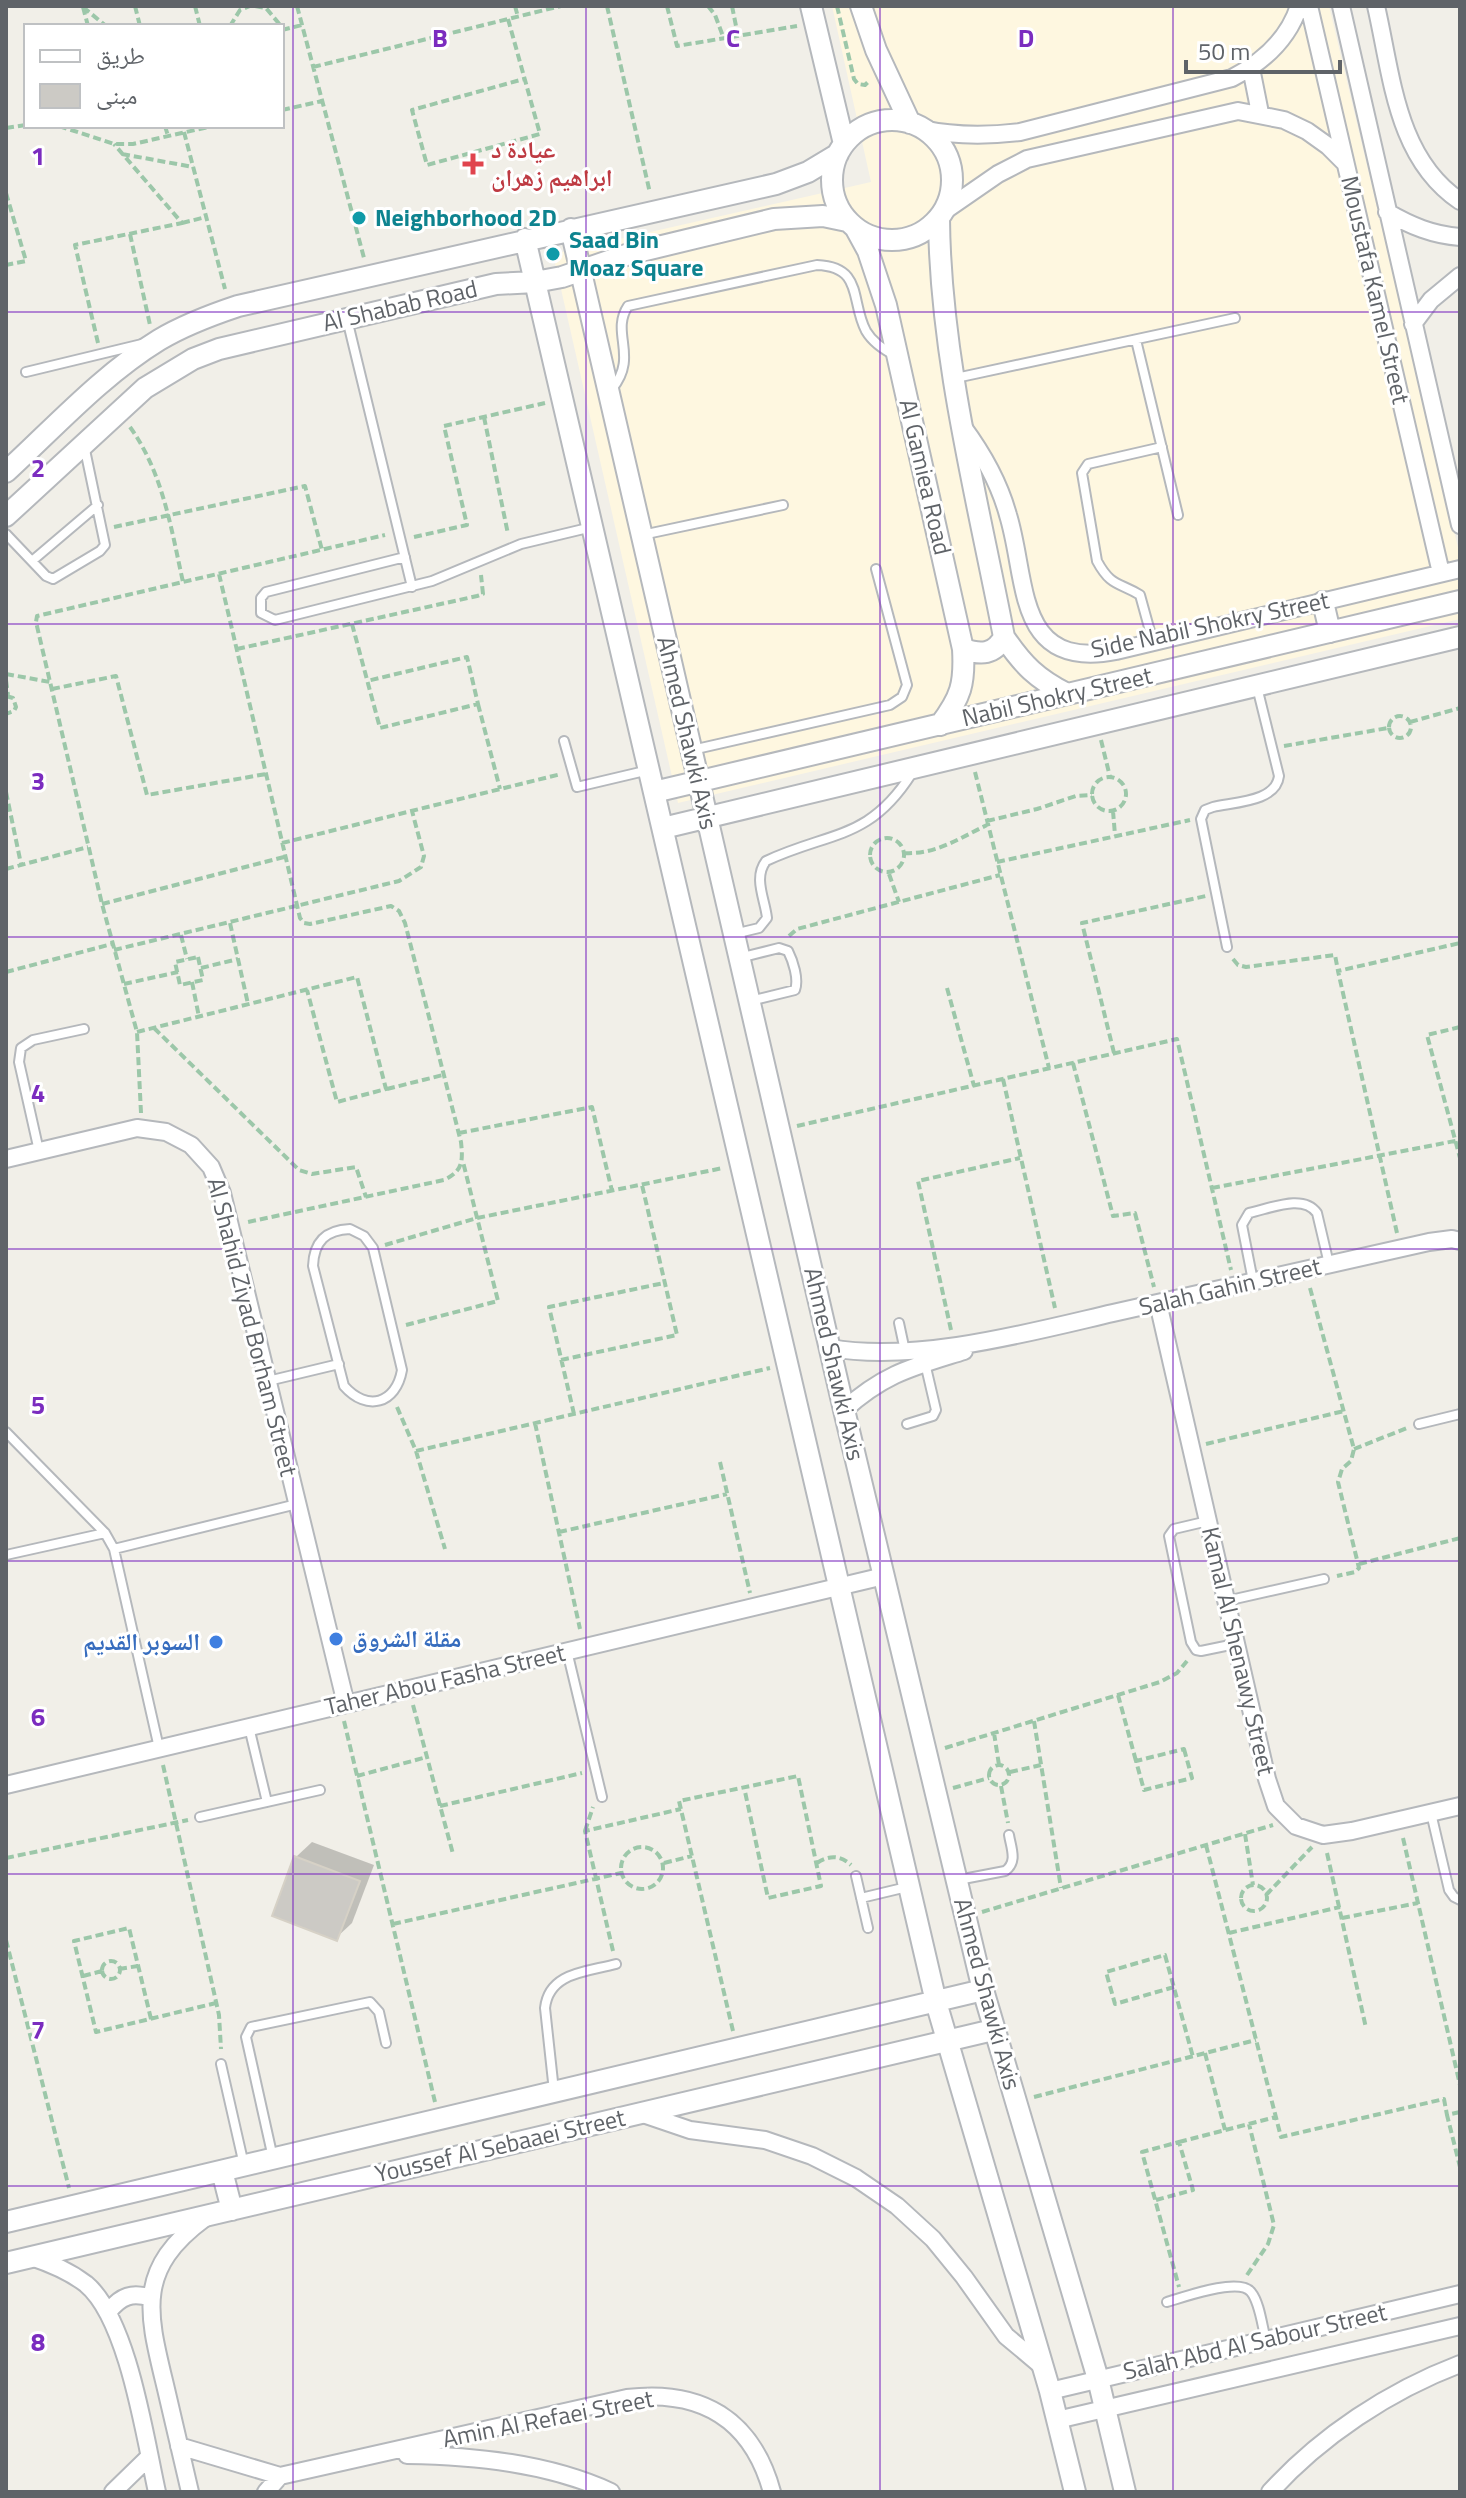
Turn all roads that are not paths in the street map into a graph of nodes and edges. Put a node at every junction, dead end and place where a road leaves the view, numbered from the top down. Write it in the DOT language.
graph roads {
  1 [pos="861,6"];
  2 [pos="1299,6"];
  3 [pos="1309,6"];
  4 [pos="1341,6"];
  5 [pos="1376,6"];
  6 [pos="813,14"];
  7 [pos="1251,68"];
  8 [pos="1260,113"];
  9 [pos="916,126"];
  10 [pos="841,149"];
  11 [pos="1346,164"];
  12 [pos="1460,201"];
  13 [pos="1387,212"];
  14 [pos="941,215"];
  15 [pos="852,225"];
  16 [pos="571,229"];
  17 [pos="1460,237"];
  18 [pos="525,239"];
  19 [pos="581,271"];
  20 [pos="1460,276"];
  21 [pos="535,282"];
  22 [pos="346,318"];
  23 [pos="1235,318"];
  24 [pos="1413,324"];
  25 [pos="157,340"];
  26 [pos="1136,340"];
  27 [pos="898,357"];
  28 [pos="26,372"];
  29 [pos="956,379"];
  30 [pos="609,393"];
  31 [pos="1435,418"];
  32 [pos="1407,425"];
  33 [pos="963,427"];
  34 [pos="84,444"];
  35 [pos="1162,447"];
  36 [pos="6,472"];
  37 [pos="98,505"];
  38 [pos="783,505"];
  39 [pos="1178,515"];
  40 [pos="6,516"];
  41 [pos="1460,525"];
  42 [pos="593,527"];
  43 [pos="6,534"];
  44 [pos="642,535"];
  45 [pos="405,557"];
  46 [pos="32,561"];
  47 [pos="876,569"];
  48 [pos="1460,569"];
  49 [pos="1441,573"];
  50 [pos="412,587"];
  51 [pos="1460,601"];
  52 [pos="1323,602"];
  53 [pos="1330,632"];
  54 [pos="1004,637"];
  55 [pos="1460,637"];
  56 [pos="1153,642"];
  57 [pos="963,649"];
  58 [pos="1257,686"];
  59 [pos="1067,694"];
  60 [pos="940,725"];
  61 [pos="564,741"];
  62 [pos="863,743"];
  63 [pos="691,750"];
  64 [pos="916,767"];
  65 [pos="649,770"];
  66 [pos="872,778"];
  67 [pos="699,782"];
  68 [pos="654,792"];
  69 [pos="707,818"];
  70 [pos="663,828"];
  71 [pos="734,934"];
  72 [pos="1227,947"];
  73 [pos="739,958"];
  74 [pos="749,1002"];
  75 [pos="84,1029"];
  76 [pos="40,1151"];
  77 [pos="6,1159"];
  78 [pos="1460,1241"];
  79 [pos="1329,1264"];
  80 [pos="1253,1281"];
  81 [pos="1158,1303"];
  82 [pos="899,1323"];
  83 [pos="999,1339"];
  84 [pos="830,1348"];
  85 [pos="905,1351"];
  86 [pos="925,1363"];
  87 [pos="339,1364"];
  88 [pos="267,1381"];
  89 [pos="844,1410"];
  90 [pos="1460,1414"];
  91 [pos="907,1424"];
  92 [pos="1419,1424"];
  93 [pos="6,1432"];
  94 [pos="297,1504"];
  95 [pos="1208,1521"];
  96 [pos="105,1533"];
  97 [pos="114,1549"];
  98 [pos="6,1555"];
  99 [pos="884,1576"];
  100 [pos="1324,1579"];
  101 [pos="840,1586"];
  102 [pos="1226,1601"];
  103 [pos="1236,1644"];
  104 [pos="567,1651"];
  105 [pos="343,1704"];
  106 [pos="249,1727"];
  107 [pos="159,1748"];
  108 [pos="6,1785"];
  109 [pos="320,1790"];
  110 [pos="602,1797"];
  111 [pos="267,1802"];
  112 [pos="1460,1806"];
  113 [pos="1431,1813"];
  114 [pos="200,1817"];
  115 [pos="1009,1835"];
  116 [pos="856,1876"];
  117 [pos="957,1880"];
  118 [pos="909,1887"];
  119 [pos="861,1898"];
  120 [pos="1460,1900"];
  121 [pos="868,1928"];
  122 [pos="616,1964"];
  123 [pos="983,1990"];
  124 [pos="936,2002"];
  125 [pos="993,2030"];
  126 [pos="946,2042"];
  127 [pos="386,2043"];
  128 [pos="221,2064"];
  129 [pos="554,2092"];
  130 [pos="640,2113"];
  131 [pos="274,2159"];
  132 [pos="244,2166"];
  133 [pos="222,2171"];
  134 [pos="232,2210"];
  135 [pos="209,2215"];
  136 [pos="6,2222"];
  137 [pos="31,2257"];
  138 [pos="6,2263"];
  139 [pos="1460,2294"];
  140 [pos="151,2298"];
  141 [pos="1167,2302"];
  142 [pos="109,2311"];
  143 [pos="1460,2326"];
  144 [pos="1266,2340"];
  145 [pos="1460,2364"];
  146 [pos="1043,2367"];
  147 [pos="1098,2379"];
  148 [pos="1050,2391"];
  149 [pos="1105,2409"];
  150 [pos="1057,2420"];
  151 [pos="179,2446"];
  152 [pos="382,2454"];
  153 [pos="149,2457"];
  154 [pos="280,2476"];
  155 [pos="113,2492"];
  156 [pos="157,2492"];
  157 [pos="190,2492"];
  158 [pos="266,2492"];
  159 [pos="611,2492"];
  160 [pos="772,2492"];
  161 [pos="1075,2492"];
  162 [pos="1125,2492"];
  163 [pos="1270,2492"];
  1 -- 9 [label="street"];
  2 -- 7 [label="street"];
  3 -- 11 [label="street, Moustafa Kamel Street"];
  4 -- 13 [label="street, Moustafa Kamel Street"];
  5 -- 12 [label="street"];
  6 -- 10 [label="street"];
  7 -- 8 [label="street"];
  7 -- 9 [label="street"];
  8 -- 11 [label="street"];
  8 -- 14 [label="street"];
  9 -- 10 [label="street"];
  9 -- 14 [label="street"];
  10 -- 15 [label="street"];
  10 -- 16 [label="street, Al Shabab Road"];
  11 -- 32 [label="street, Moustafa Kamel Street"];
  13 -- 17 [label="street"];
  13 -- 24 [label="street, Moustafa Kamel Street"];
  14 -- 15 [label="street"];
  14 -- 29 [label="street, Al Gamiea Road"];
  15 -- 19 [label="street, Al Shabab Road"];
  15 -- 27 [label="street, Al Gamiea Road"];
  16 -- 18 [label="street, Al Shabab Road"];
  16 -- 19 [label="street, Ahmed Shawki Axis"];
  18 -- 21 [label="street, Ahmed Shawki Axis"];
  18 -- 25 [label="street, Al Shabab Road"];
  19 -- 21 [label="street, Al Shabab Road"];
  19 -- 30 [label="street, Ahmed Shawki Axis"];
  20 -- 24 [label="street"];
  21 -- 22 [label="street, Al Shabab Road"];
  21 -- 42 [label="street, Ahmed Shawki Axis"];
  22 -- 34 [label="street, Al Shabab Road"];
  22 -- 45 [label="lane"];
  23 -- 26 [label="lane"];
  24 -- 31 [label="street, Moustafa Kamel Street"];
  25 -- 28 [label="lane"];
  25 -- 36 [label="street, Al Shabab Road"];
  26 -- 29 [label="lane"];
  26 -- 35 [label="lane"];
  27 -- 30 [label="lane"];
  27 -- 57 [label="street, Al Gamiea Road"];
  29 -- 33 [label="street, Al Gamiea Road"];
  30 -- 44 [label="street, Ahmed Shawki Axis"];
  31 -- 32 [label="street"];
  31 -- 41 [label="street, Moustafa Kamel Street"];
  32 -- 49 [label="street, Moustafa Kamel Street"];
  33 -- 54 [label="street, Al Gamiea Road"];
  33 -- 56 [label="street, Side Nabil Shokry Street"];
  34 -- 37 [label="lane"];
  34 -- 40 [label="street, Al Shabab Road"];
  35 -- 39 [label="lane"];
  35 -- 56 [label="lane"];
  37 -- 46 [label="lane"];
  37 -- 46 [label="lane"];
  38 -- 44 [label="lane"];
  42 -- 50 [label="lane"];
  42 -- 65 [label="street, Ahmed Shawki Axis"];
  43 -- 46 [label="lane"];
  44 -- 63 [label="street, Ahmed Shawki Axis"];
  45 -- 50 [label="lane"];
  45 -- 50 [label="lane"];
  47 -- 63 [label="lane"];
  48 -- 49 [label="street, Side Nabil Shokry Street"];
  49 -- 52 [label="street, Side Nabil Shokry Street"];
  51 -- 53 [label="street, Nabil Shokry Street"];
  52 -- 53 [label="street"];
  52 -- 56 [label="street, Side Nabil Shokry Street"];
  53 -- 59 [label="street, Nabil Shokry Street"];
  54 -- 57 [label="street"];
  54 -- 59 [label="street, Al Gamiea Road"];
  55 -- 58 [label="street, Nabil Shokry Street"];
  57 -- 60 [label="street, Al Gamiea Road"];
  58 -- 64 [label="street, Nabil Shokry Street"];
  58 -- 72 [label="lane"];
  59 -- 60 [label="street, Nabil Shokry Street"];
  60 -- 62 [label="street, Nabil Shokry Street"];
  61 -- 65 [label="lane"];
  62 -- 66 [label="street"];
  62 -- 67 [label="street, Nabil Shokry Street"];
  63 -- 67 [label="street, Ahmed Shawki Axis"];
  64 -- 66 [label="street, Nabil Shokry Street"];
  64 -- 71 [label="lane"];
  65 -- 68 [label="street, Ahmed Shawki Axis"];
  66 -- 69 [label="street, Nabil Shokry Street"];
  67 -- 68 [label="street, Nabil Shokry Street"];
  67 -- 69 [label="street, Ahmed Shawki Axis"];
  68 -- 70 [label="street, Ahmed Shawki Axis"];
  69 -- 70 [label="street, Nabil Shokry Street"];
  69 -- 71 [label="street, Ahmed Shawki Axis"];
  70 -- 101 [label="street, Ahmed Shawki Axis"];
  71 -- 73 [label="street, Ahmed Shawki Axis"];
  73 -- 74 [label="street, Ahmed Shawki Axis"];
  73 -- 74 [label="lane"];
  74 -- 84 [label="street, Ahmed Shawki Axis"];
  75 -- 76 [label="lane"];
  76 -- 77 [label="street, Al Shahid Ziyad Borham Street"];
  76 -- 88 [label="street, Al Shahid Ziyad Borham Street"];
  78 -- 79 [label="street, Salah Gahin Street"];
  79 -- 80 [label="street, Salah Gahin Street"];
  79 -- 80 [label="lane"];
  80 -- 81 [label="street, Salah Gahin Street"];
  81 -- 83 [label="street, Salah Gahin Street"];
  81 -- 95 [label="street, Kamal Al Shenawy Street"];
  82 -- 85 [label="lane"];
  83 -- 85 [label="street, Salah Gahin Street"];
  83 -- 86 [label="street, Salah Gahin Street"];
  84 -- 85 [label="street, Salah Gahin Street"];
  84 -- 89 [label="street, Ahmed Shawki Axis"];
  86 -- 89 [label="street, Salah Gahin Street"];
  86 -- 91 [label="lane"];
  87 -- 87 [label="lane"];
  87 -- 88 [label="lane"];
  88 -- 94 [label="street, Al Shahid Ziyad Borham Street"];
  89 -- 99 [label="street, Ahmed Shawki Axis"];
  90 -- 92 [label="lane"];
  93 -- 96 [label="lane"];
  94 -- 97 [label="lane"];
  94 -- 105 [label="street, Al Shahid Ziyad Borham Street"];
  95 -- 102 [label="street, Kamal Al Shenawy Street"];
  95 -- 103 [label="lane"];
  96 -- 97 [label="lane"];
  96 -- 98 [label="lane"];
  97 -- 107 [label="lane"];
  99 -- 101 [label="street, Taher Abou Fasha Street"];
  99 -- 117 [label="street, Ahmed Shawki Axis"];
  100 -- 102 [label="lane"];
  101 -- 104 [label="street, Taher Abou Fasha Street"];
  101 -- 118 [label="street, Ahmed Shawki Axis"];
  102 -- 103 [label="street, Kamal Al Shenawy Street"];
  103 -- 113 [label="street, Kamal Al Shenawy Street"];
  104 -- 105 [label="street, Taher Abou Fasha Street"];
  104 -- 110 [label="lane"];
  105 -- 106 [label="street, Taher Abou Fasha Street"];
  106 -- 107 [label="street, Taher Abou Fasha Street"];
  106 -- 111 [label="lane"];
  107 -- 108 [label="street, Taher Abou Fasha Street"];
  109 -- 111 [label="lane"];
  111 -- 114 [label="lane"];
  112 -- 113 [label="street"];
  113 -- 120 [label="lane"];
  115 -- 117 [label="lane"];
  116 -- 119 [label="lane"];
  117 -- 123 [label="street, Ahmed Shawki Axis"];
  118 -- 119 [label="lane"];
  118 -- 124 [label="street, Ahmed Shawki Axis"];
  119 -- 121 [label="lane"];
  122 -- 129 [label="lane"];
  123 -- 124 [label="street, Youssef Al Sebaaei Street"];
  123 -- 125 [label="street, Ahmed Shawki Axis"];
  124 -- 126 [label="street, Ahmed Shawki Axis"];
  124 -- 129 [label="street, Youssef Al Sebaaei Street"];
  125 -- 126 [label="street, Youssef Al Sebaaei Street"];
  125 -- 147 [label="street, Ahmed Shawki Axis"];
  126 -- 130 [label="street, Youssef Al Sebaaei Street"];
  126 -- 146 [label="street, Ahmed Shawki Axis"];
  127 -- 131 [label="lane"];
  128 -- 132 [label="lane"];
  129 -- 131 [label="street, Youssef Al Sebaaei Street"];
  130 -- 134 [label="street, Youssef Al Sebaaei Street"];
  130 -- 146 [label="street"];
  131 -- 132 [label="street, Youssef Al Sebaaei Street"];
  132 -- 133 [label="street, Youssef Al Sebaaei Street"];
  133 -- 134 [label="street"];
  133 -- 136 [label="street, Youssef Al Sebaaei Street"];
  134 -- 135 [label="street, Youssef Al Sebaaei Street"];
  135 -- 137 [label="street, Youssef Al Sebaaei Street"];
  135 -- 140 [label="street"];
  137 -- 138 [label="street, Youssef Al Sebaaei Street"];
  137 -- 142 [label="street"];
  139 -- 144 [label="street, Salah Abd Al Sabour Street"];
  140 -- 142 [label="street"];
  140 -- 151 [label="street"];
  141 -- 144 [label="lane"];
  142 -- 153 [label="street"];
  143 -- 149 [label="street, Salah Abd Al Sabour Street"];
  144 -- 147 [label="street, Salah Abd Al Sabour Street"];
  145 -- 163 [label="street"];
  146 -- 148 [label="street, Ahmed Shawki Axis"];
  147 -- 148 [label="street, Salah Abd Al Sabour Street"];
  147 -- 149 [label="street, Ahmed Shawki Axis"];
  148 -- 150 [label="street, Ahmed Shawki Axis"];
  149 -- 150 [label="street, Salah Abd Al Sabour Street"];
  149 -- 162 [label="street, Ahmed Shawki Axis"];
  150 -- 161 [label="street, Ahmed Shawki Axis"];
  151 -- 154 [label="street, Amin Al Refaei Street"];
  151 -- 157 [label="street"];
  152 -- 154 [label="street, Amin Al Refaei Street"];
  152 -- 159 [label="street"];
  152 -- 160 [label="street, Amin Al Refaei Street"];
  153 -- 155 [label="street"];
  153 -- 156 [label="street"];
  154 -- 158 [label="street"];
}
